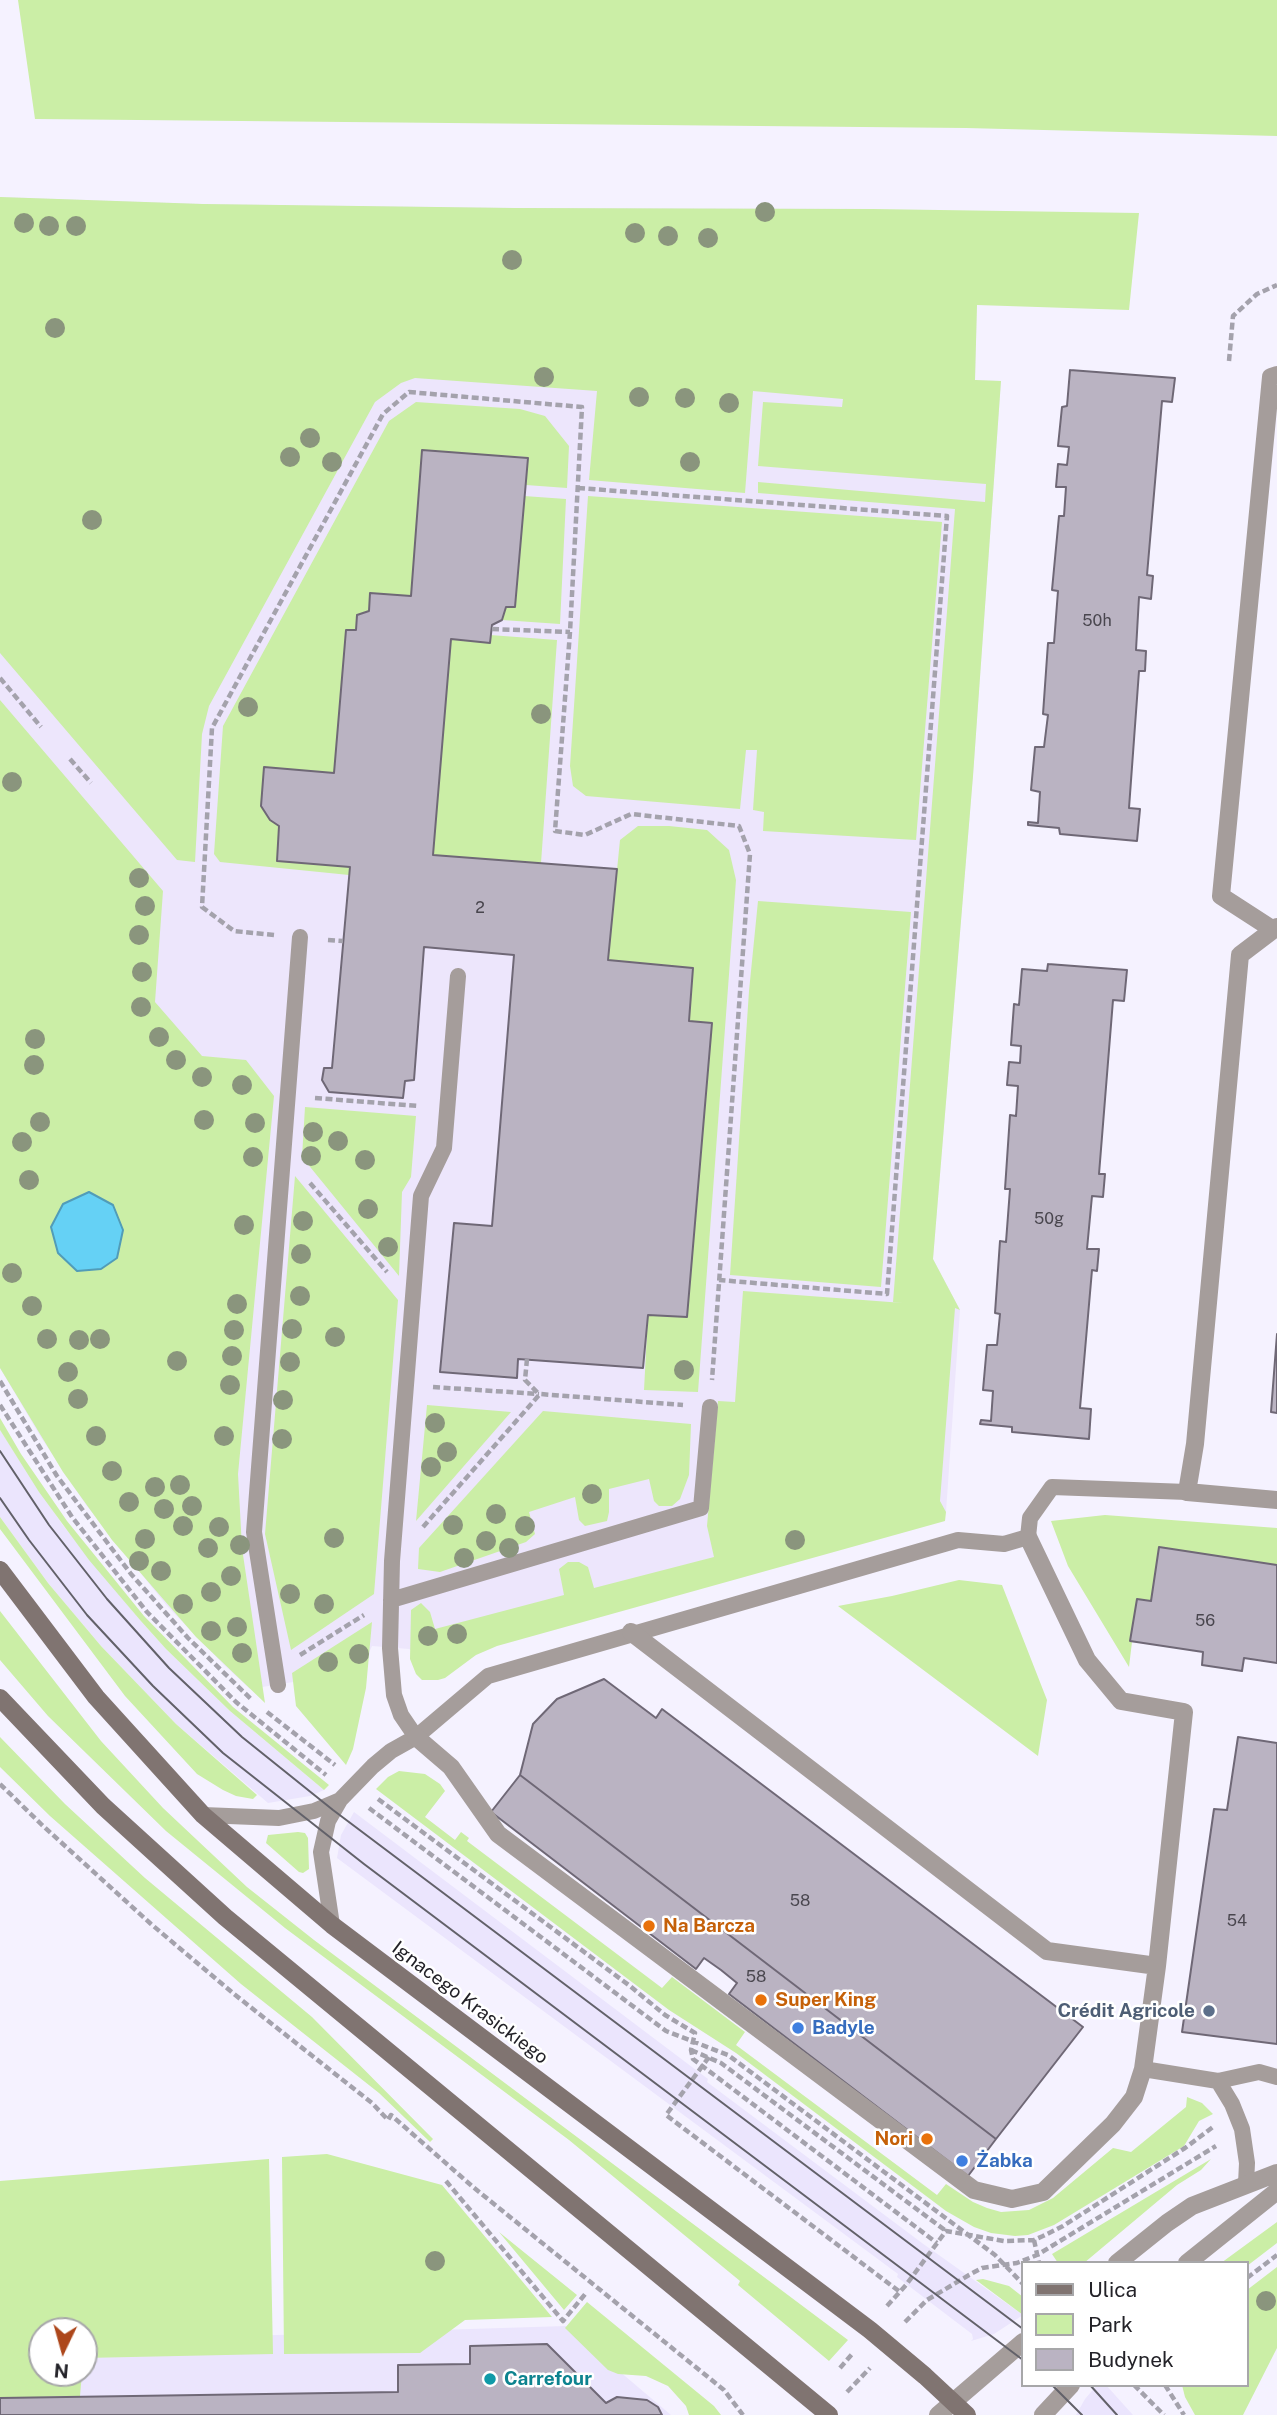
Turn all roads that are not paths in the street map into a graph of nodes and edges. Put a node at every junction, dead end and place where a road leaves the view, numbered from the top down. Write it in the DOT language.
graph roads {
  1 [pos="1277,375"];
  2 [pos="1275,928"];
  3 [pos="300,937"];
  4 [pos="458,976"];
  5 [pos="710,1407"];
  6 [pos="1186,1492"];
  7 [pos="1277,1500"];
  8 [pos="1028,1537"];
  9 [pos="0,1570"];
  10 [pos="391,1600"];
  11 [pos="631,1632"];
  12 [pos="277,1677"];
  13 [pos="0,1698"];
  14 [pos="416,1737"];
  15 [pos="340,1800"];
  16 [pos="203,1815"];
  17 [pos="332,1925"];
  18 [pos="1157,1966"];
  19 [pos="1143,2069"];
  20 [pos="1277,2077"];
  21 [pos="1218,2081"];
  22 [pos="1277,2173"];
  23 [pos="1246,2184"];
  24 [pos="1277,2191"];
  25 [pos="1119,2261"];
  26 [pos="1190,2261"];
  27 [pos="1021,2344"];
  28 [pos="1069,2387"];
  29 [pos="953,2401"];
  30 [pos="829,2415"];
  31 [pos="938,2415"];
  32 [pos="967,2415"];
  33 [pos="1043,2415"];
  1 -- 2 [label="street"];
  2 -- 6 [label="street"];
  3 -- 12 [label="lane"];
  4 -- 10 [label="lane"];
  5 -- 10 [label="lane"];
  6 -- 7 [label="street"];
  6 -- 8 [label="lane"];
  8 -- 11 [label="lane"];
  8 -- 18 [label="street"];
  9 -- 16 [label="main road, Ignacego Krasickiego"];
  10 -- 14 [label="lane"];
  11 -- 14 [label="lane"];
  11 -- 18 [label="street"];
  13 -- 30 [label="main road"];
  14 -- 15 [label="lane"];
  14 -- 19 [label="street"];
  15 -- 16 [label="lane"];
  15 -- 17 [label="lane"];
  16 -- 17 [label="main road, Ignacego Krasickiego"];
  17 -- 29 [label="main road, Ignacego Krasickiego"];
  18 -- 19 [label="street"];
  19 -- 21 [label="lane"];
  20 -- 21 [label="lane"];
  21 -- 23 [label="lane"];
  22 -- 23 [label="street"];
  23 -- 25 [label="street"];
  24 -- 26 [label="street"];
  27 -- 29 [label="street"];
  28 -- 33 [label="street"];
  29 -- 31 [label="street"];
  29 -- 32 [label="main road, Ignacego Krasickiego"];
}
